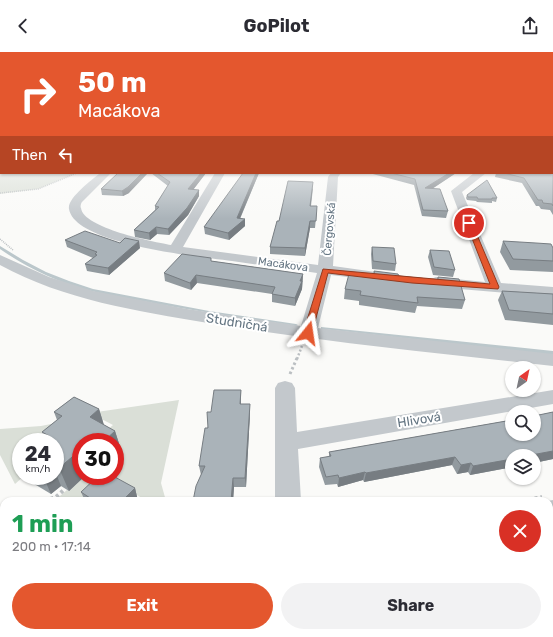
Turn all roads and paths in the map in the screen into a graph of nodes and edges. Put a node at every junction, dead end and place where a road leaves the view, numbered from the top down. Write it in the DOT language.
graph roads {
  1 [pos="75,174"];
  2 [pos="105,174"];
  3 [pos="219,174"];
  4 [pos="335,174"];
  5 [pos="480,174"];
  6 [pos="0,194"];
  7 [pos="0,239"];
  8 [pos="175,249"];
  9 [pos="17,253"];
  10 [pos="0,259"];
  11 [pos="326,270"];
  12 [pos="495,287"];
  13 [pos="553,292"];
  14 [pos="308,333"];
  15 [pos="553,360"];
  16 [pos="284,388"];
  17 [pos="553,397"];
  18 [pos="286,443"];
  19 [pos="65,489"];
  20 [pos="56,497"];
  21 [pos="288,497"];
  1 -- 6 [label="path"];
  2 -- 8 [label="street, Macákova"];
  3 -- 8 [label="street"];
  4 -- 11 [label="street, Čergovská"];
  5 -- 12 [label="street"];
  7 -- 9 [label="path"];
  8 -- 11 [label="street, Macákova"];
  10 -- 14 [label="street, Studničná"];
  11 -- 12 [label="street, Macákova"];
  11 -- 14 [label="street, Čergovská"];
  12 -- 13 [label="street, Macákova"];
  14 -- 15 [label="street, Studničná"];
  14 -- 16 [label="path"];
  16 -- 18 [label="street"];
  17 -- 18 [label="street, Hlivová"];
  18 -- 21 [label="street"];
  19 -- 20 [label="path"];
}
